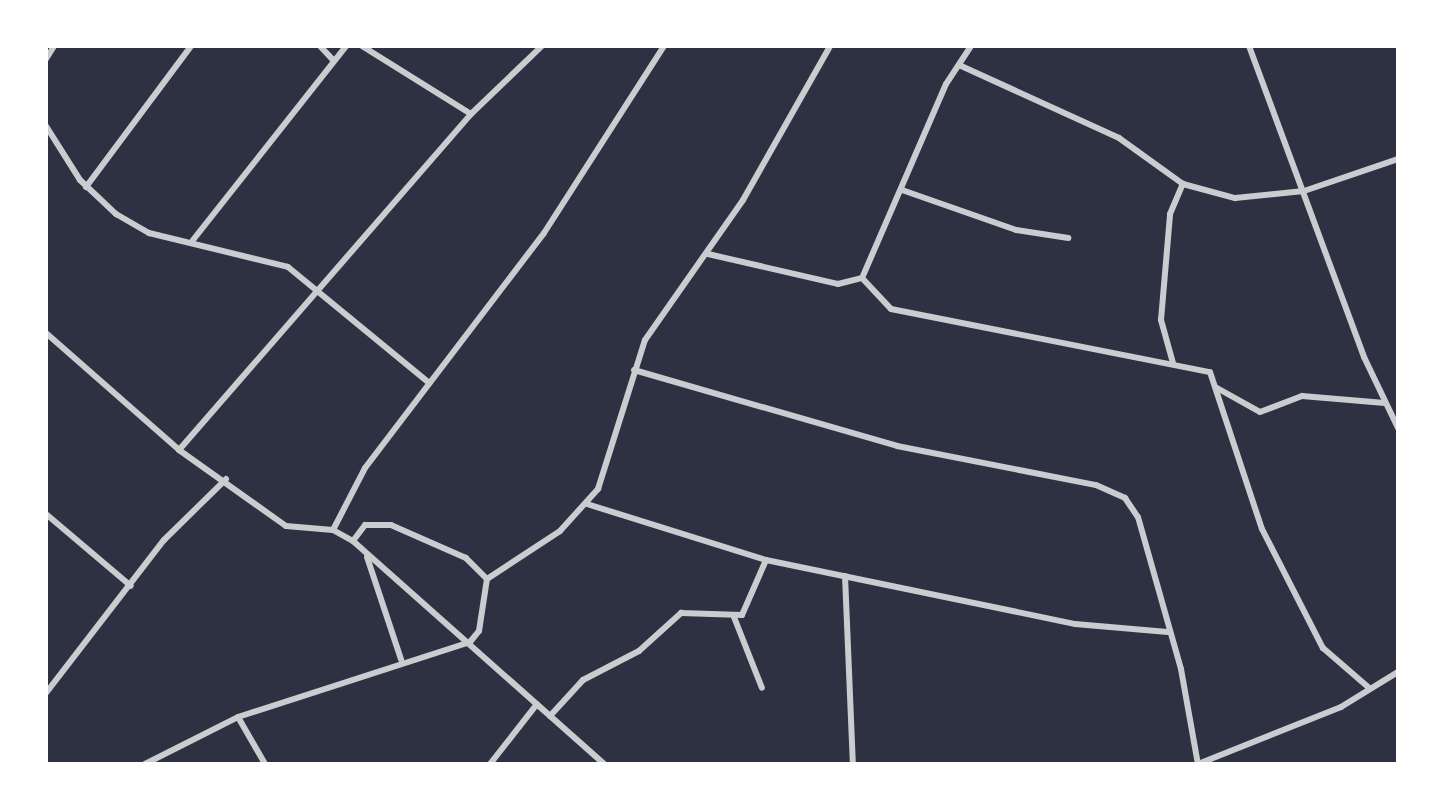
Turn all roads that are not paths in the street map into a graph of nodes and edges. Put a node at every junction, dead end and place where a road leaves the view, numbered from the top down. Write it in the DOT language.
graph roads {
  1 [pos="54,46"];
  2 [pos="191,46"];
  3 [pos="320,46"];
  4 [pos="346,46"];
  5 [pos="362,46"];
  6 [pos="542,46"];
  7 [pos="664,46"];
  8 [pos="830,46"];
  9 [pos="971,46"];
  10 [pos="1249,46"];
  11 [pos="46,59"];
  12 [pos="332,59"];
  13 [pos="959,65"];
  14 [pos="471,114"];
  15 [pos="46,126"];
  16 [pos="1398,159"];
  17 [pos="1183,184"];
  18 [pos="86,187"];
  19 [pos="902,190"];
  20 [pos="1304,191"];
  21 [pos="1068,238"];
  22 [pos="193,240"];
  23 [pos="708,254"];
  24 [pos="862,278"];
  25 [pos="321,290"];
  26 [pos="46,333"];
  27 [pos="1173,363"];
  28 [pos="634,370"];
  29 [pos="429,383"];
  30 [pos="1217,388"];
  31 [pos="1385,403"];
  32 [pos="1397,425"];
  33 [pos="179,450"];
  34 [pos="226,479"];
  35 [pos="587,504"];
  36 [pos="46,514"];
  37 [pos="333,530"];
  38 [pos="353,541"];
  39 [pos="367,557"];
  40 [pos="766,560"];
  41 [pos="845,576"];
  42 [pos="487,579"];
  43 [pos="131,586"];
  44 [pos="734,617"];
  45 [pos="1168,632"];
  46 [pos="470,642"];
  47 [pos="401,659"];
  48 [pos="1398,672"];
  49 [pos="1368,687"];
  50 [pos="762,688"];
  51 [pos="46,693"];
  52 [pos="537,704"];
  53 [pos="550,716"];
  54 [pos="238,717"];
  55 [pos="495,763"];
  56 [pos="145,764"];
  57 [pos="265,764"];
  58 [pos="604,764"];
  59 [pos="853,764"];
  60 [pos="1198,764"];
  1 -- 11 [label="street"];
  2 -- 18 [label="street"];
  3 -- 12 [label="street"];
  4 -- 12 [label="street"];
  5 -- 14 [label="street"];
  6 -- 14 [label="street"];
  7 -- 29 [label="street"];
  8 -- 23 [label="street"];
  9 -- 13 [label="street"];
  10 -- 20 [label="street"];
  12 -- 22 [label="street"];
  13 -- 17 [label="street"];
  13 -- 19 [label="street"];
  14 -- 25 [label="street"];
  15 -- 18 [label="street"];
  16 -- 20 [label="street"];
  17 -- 20 [label="street"];
  17 -- 27 [label="street"];
  18 -- 22 [label="street"];
  19 -- 21 [label="street"];
  19 -- 24 [label="street"];
  20 -- 31 [label="street"];
  22 -- 25 [label="street"];
  23 -- 24 [label="street"];
  23 -- 28 [label="street"];
  24 -- 27 [label="street"];
  25 -- 29 [label="street"];
  25 -- 33 [label="street"];
  26 -- 33 [label="street"];
  27 -- 30 [label="street"];
  28 -- 35 [label="street"];
  28 -- 45 [label="street"];
  29 -- 37 [label="street"];
  30 -- 31 [label="street"];
  30 -- 49 [label="street"];
  31 -- 32 [label="street"];
  33 -- 34 [label="street"];
  34 -- 37 [label="street"];
  34 -- 43 [label="street"];
  35 -- 40 [label="street"];
  35 -- 42 [label="street"];
  36 -- 43 [label="street"];
  37 -- 38 [label="street"];
  38 -- 39 [label="street"];
  38 -- 42 [label="street"];
  39 -- 46 [label="street"];
  39 -- 47 [label="street"];
  40 -- 41 [label="street"];
  40 -- 44 [label="street"];
  41 -- 45 [label="street"];
  41 -- 59 [label="street"];
  42 -- 46 [label="street"];
  43 -- 51 [label="street"];
  44 -- 50 [label="street"];
  44 -- 53 [label="street"];
  45 -- 60 [label="street"];
  46 -- 47 [label="street"];
  46 -- 52 [label="street"];
  47 -- 54 [label="street"];
  48 -- 49 [label="street"];
  49 -- 60 [label="street"];
  52 -- 53 [label="street"];
  52 -- 55 [label="street"];
  53 -- 58 [label="street"];
  54 -- 56 [label="street"];
  54 -- 57 [label="street"];
}
